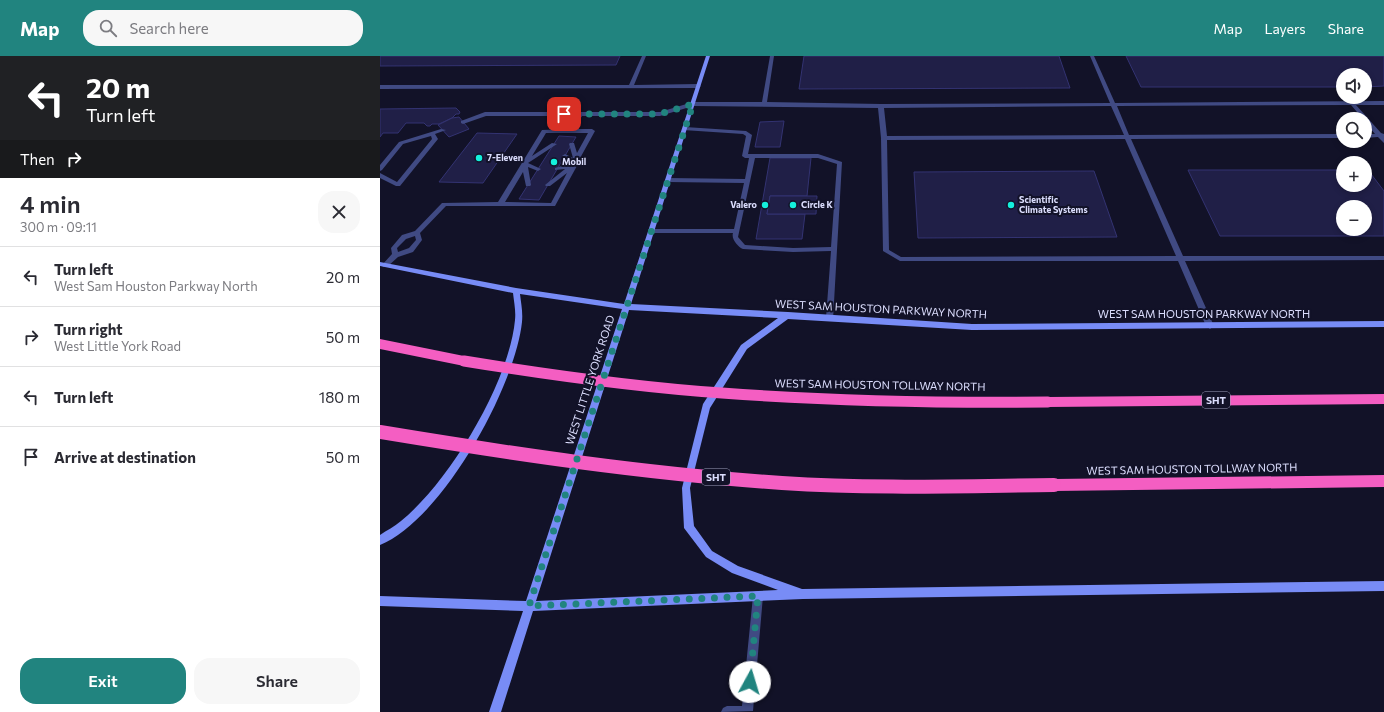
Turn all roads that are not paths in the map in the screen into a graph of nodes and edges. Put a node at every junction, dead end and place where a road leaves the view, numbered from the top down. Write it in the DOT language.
graph roads {
  1 [pos="644,56"];
  2 [pos="708,56"];
  3 [pos="772,56"];
  4 [pos="1092,56"];
  5 [pos="631,86"];
  6 [pos="698,86"];
  7 [pos="380,88"];
  8 [pos="1336,103"];
  9 [pos="1372,103"];
  10 [pos="1384,103"];
  11 [pos="693,104"];
  12 [pos="764,104"];
  13 [pos="1353,104"];
  14 [pos="1113,105"];
  15 [pos="881,106"];
  16 [pos="580,114"];
  17 [pos="463,122"];
  18 [pos="685,129"];
  19 [pos="442,130"];
  20 [pos="570,131"];
  21 [pos="432,133"];
  22 [pos="1382,135"];
  23 [pos="1336,136"];
  24 [pos="1372,136"];
  25 [pos="1127,137"];
  26 [pos="884,138"];
  27 [pos="1384,141"];
  28 [pos="554,144"];
  29 [pos="572,144"];
  30 [pos="753,155"];
  31 [pos="546,156"];
  32 [pos="565,156"];
  33 [pos="577,162"];
  34 [pos="524,163"];
  35 [pos="380,169"];
  36 [pos="538,169"];
  37 [pos="557,169"];
  38 [pos="380,175"];
  39 [pos="668,180"];
  40 [pos="747,181"];
  41 [pos="528,185"];
  42 [pos="548,185"];
  43 [pos="500,205"];
  44 [pos="651,231"];
  45 [pos="736,231"];
  46 [pos="417,233"];
  47 [pos="833,249"];
  48 [pos="396,255"];
  49 [pos="1384,258"];
  50 [pos="1180,259"];
  51 [pos="383,265"];
  52 [pos="516,291"];
  53 [pos="627,307"];
  54 [pos="788,315"];
  55 [pos="830,318"];
  56 [pos="1384,324"];
  57 [pos="1210,326"];
  58 [pos="380,344"];
  59 [pos="1384,399"];
  60 [pos="380,432"];
  61 [pos="1384,481"];
  62 [pos="380,540"];
  63 [pos="1384,586"];
  64 [pos="803,594"];
  65 [pos="758,596"];
  66 [pos="380,601"];
  67 [pos="529,606"];
  68 [pos="495,712"];
  69 [pos="727,712"];
  1 -- 5 [label="lane"];
  2 -- 6 [label="main road, WEST LITTLE YORK ROAD"];
  3 -- 12 [label="lane"];
  4 -- 14 [label="lane"];
  5 -- 6 [label="lane"];
  5 -- 7 [label="lane"];
  6 -- 11 [label="main road, WEST LITTLE YORK ROAD"];
  8 -- 14 [label="lane"];
  9 -- 10 [label="lane"];
  11 -- 12 [label="lane"];
  11 -- 16 [label="lane"];
  11 -- 18 [label="main road, WEST LITTLE YORK ROAD"];
  12 -- 15 [label="lane"];
  13 -- 22 [label="lane"];
  14 -- 15 [label="lane"];
  14 -- 25 [label="lane"];
  15 -- 26 [label="lane"];
  16 -- 17 [label="lane"];
  16 -- 20 [label="lane"];
  18 -- 30 [label="lane"];
  18 -- 39 [label="main road, WEST LITTLE YORK ROAD"];
  19 -- 21 [label="lane"];
  20 -- 33 [label="lane"];
  20 -- 34 [label="lane"];
  21 -- 35 [label="lane"];
  21 -- 38 [label="lane"];
  22 -- 24 [label="lane"];
  22 -- 27 [label="lane"];
  23 -- 25 [label="lane"];
  25 -- 26 [label="lane"];
  25 -- 50 [label="lane"];
  26 -- 50 [label="lane"];
  28 -- 34 [label="lane"];
  29 -- 33 [label="lane"];
  30 -- 40 [label="lane"];
  30 -- 47 [label="lane"];
  31 -- 34 [label="lane"];
  32 -- 33 [label="lane"];
  33 -- 37 [label="lane"];
  33 -- 42 [label="lane"];
  33 -- 43 [label="lane"];
  34 -- 36 [label="lane"];
  34 -- 41 [label="lane"];
  34 -- 43 [label="lane"];
  39 -- 40 [label="lane"];
  39 -- 44 [label="main road, WEST LITTLE YORK ROAD"];
  40 -- 45 [label="lane"];
  43 -- 46 [label="lane"];
  44 -- 45 [label="lane"];
  44 -- 53 [label="main road, WEST LITTLE YORK ROAD"];
  45 -- 47 [label="lane"];
  46 -- 48 [label="lane"];
  46 -- 48 [label="lane"];
  47 -- 55 [label="lane"];
  48 -- 51 [label="lane"];
  49 -- 50 [label="lane"];
  50 -- 57 [label="lane"];
  51 -- 52 [label="main road, WEST SAM HOUSTON PARKWAY NORTH"];
  52 -- 53 [label="main road, WEST SAM HOUSTON PARKWAY NORTH"];
  52 -- 62 [label="main road"];
  53 -- 54 [label="main road, WEST SAM HOUSTON PARKWAY NORTH"];
  53 -- 67 [label="main road, WEST LITTLE YORK ROAD"];
  54 -- 55 [label="main road, WEST SAM HOUSTON PARKWAY NORTH"];
  54 -- 64 [label="main road"];
  55 -- 57 [label="main road, WEST SAM HOUSTON PARKWAY NORTH"];
  56 -- 57 [label="main road, WEST SAM HOUSTON PARKWAY NORTH"];
  58 -- 59 [label="highway, WEST SAM HOUSTON TOLLWAY NORTH / SHT, bridge"];
  60 -- 61 [label="highway, WEST SAM HOUSTON TOLLWAY NORTH / SHT, bridge"];
  63 -- 64 [label="main road"];
  64 -- 65 [label="main road"];
  65 -- 67 [label="main road"];
  65 -- 69 [label="lane"];
  66 -- 67 [label="main road"];
  67 -- 68 [label="main road, WEST LITTLE YORK ROAD"];
}
